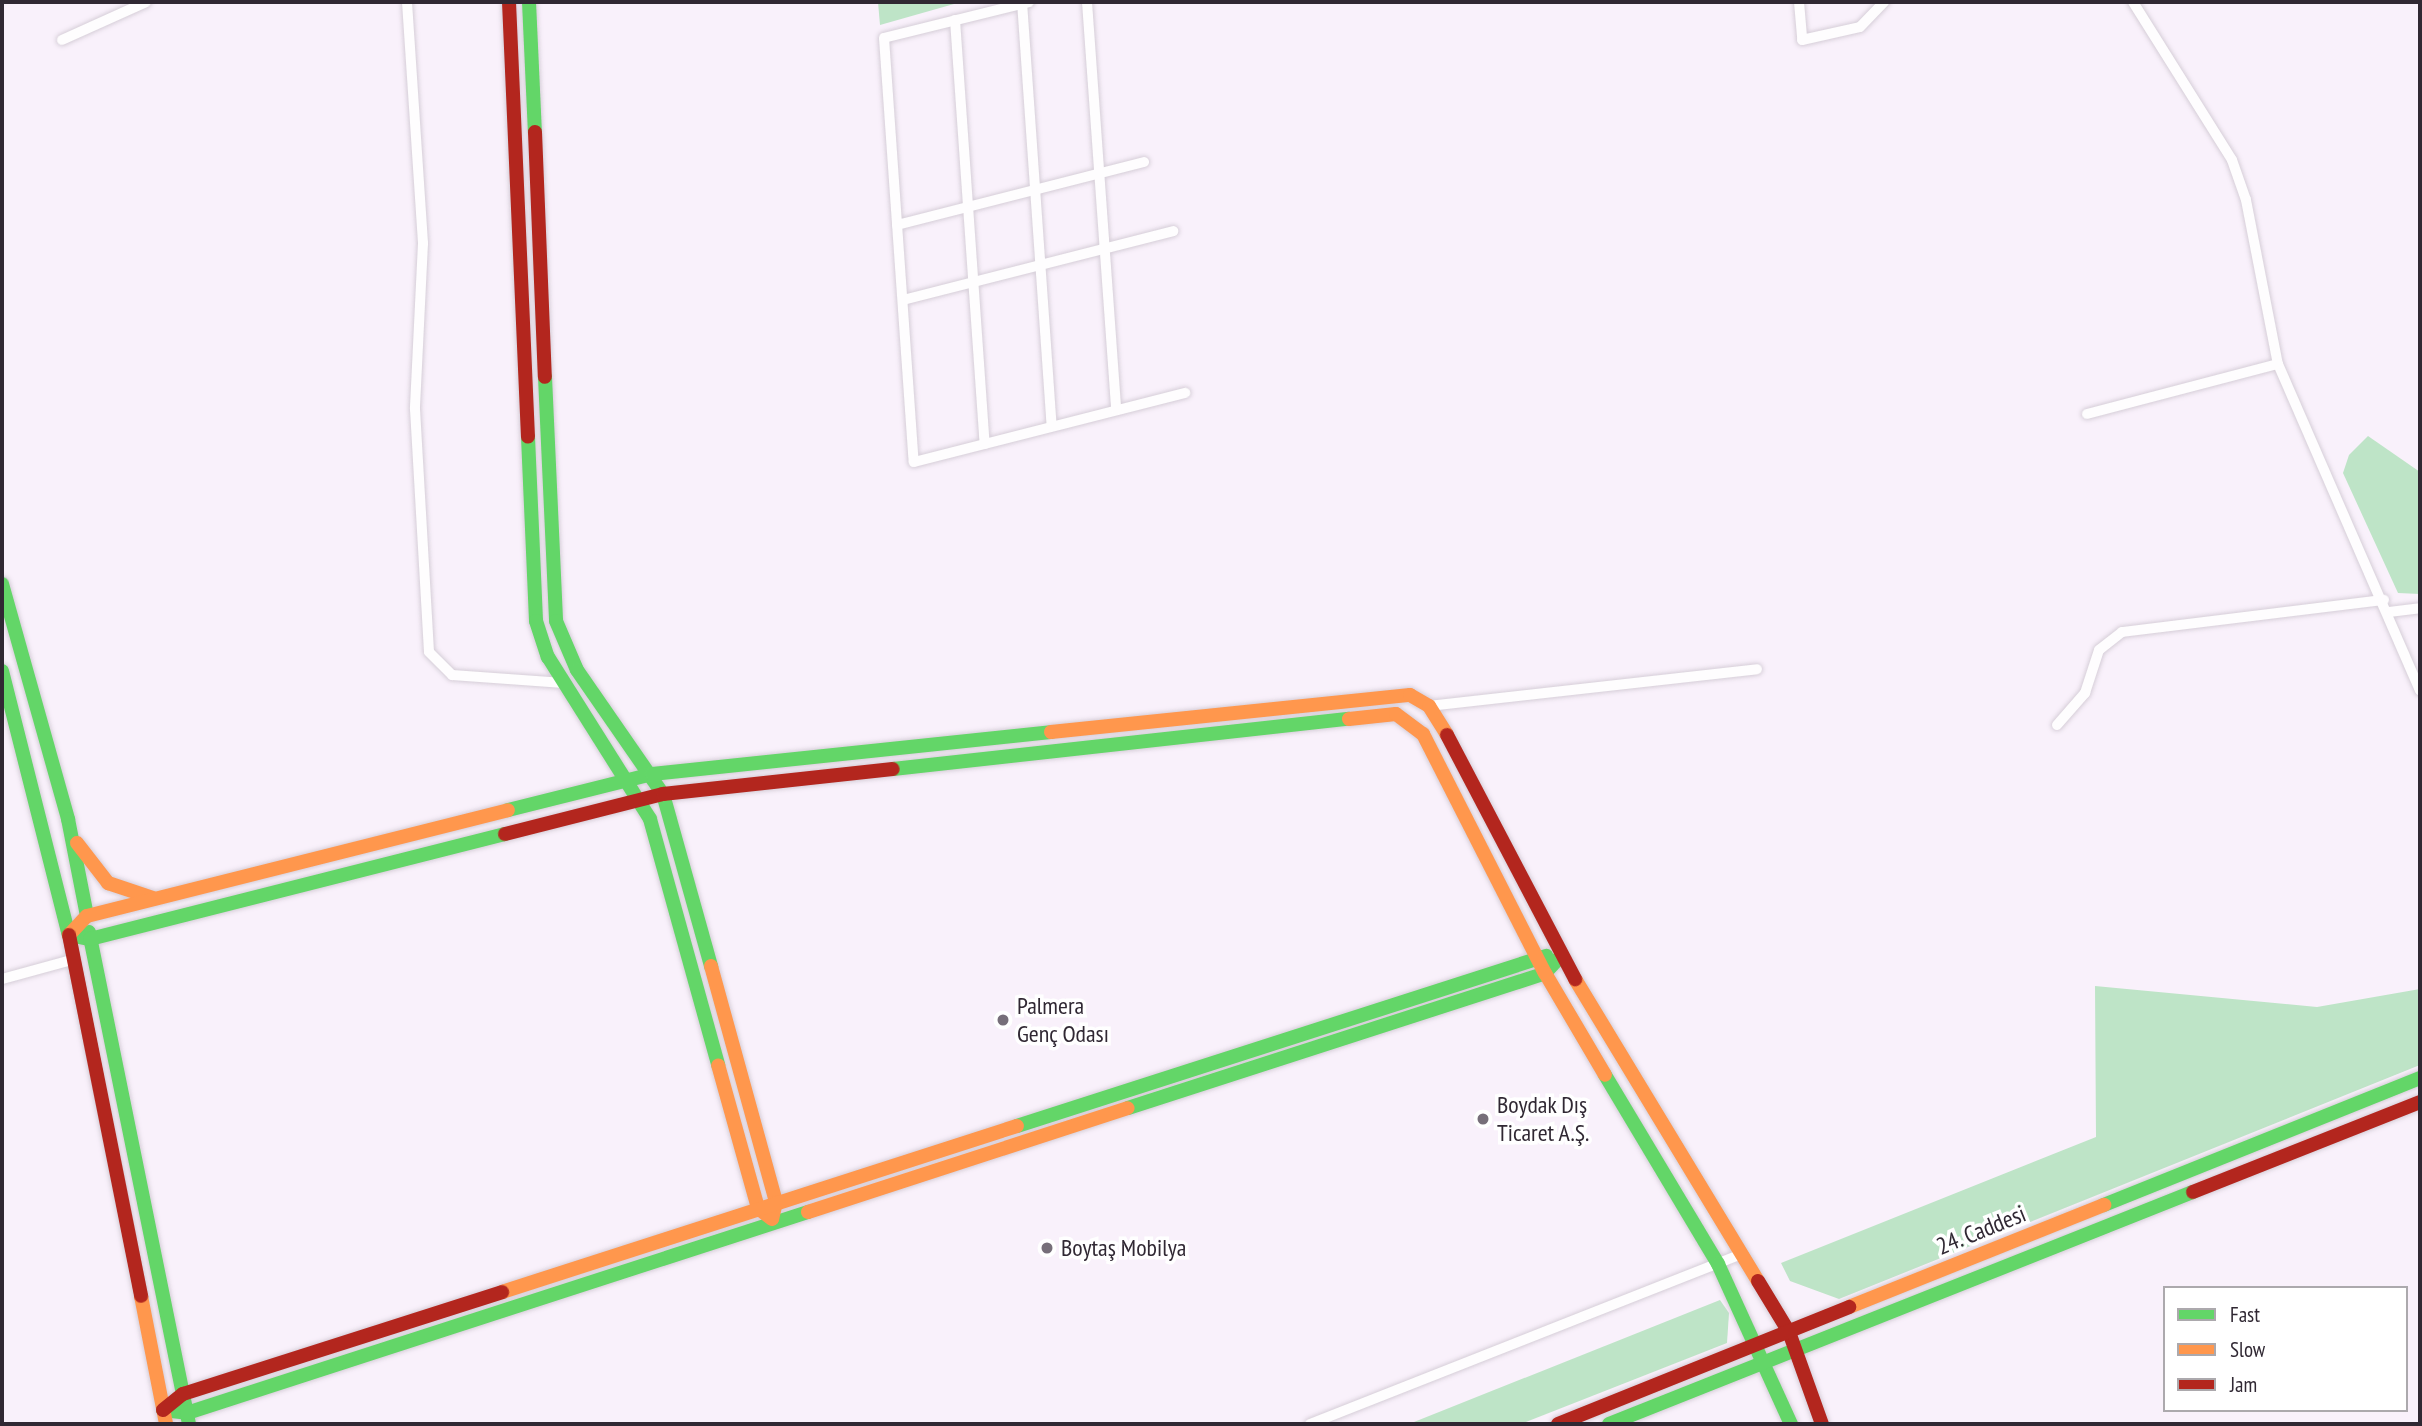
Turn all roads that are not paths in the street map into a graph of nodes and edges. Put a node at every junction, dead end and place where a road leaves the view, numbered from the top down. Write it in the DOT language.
graph roads {
  1 [pos="146,2"];
  2 [pos="407,2"];
  3 [pos="509,2"];
  4 [pos="529,2"];
  5 [pos="1025,2"];
  6 [pos="1087,2"];
  7 [pos="1799,2"];
  8 [pos="1884,2"];
  9 [pos="2133,2"];
  10 [pos="956,20"];
  11 [pos="62,40"];
  12 [pos="1144,162"];
  13 [pos="1099,173"];
  14 [pos="1036,190"];
  15 [pos="969,207"];
  16 [pos="897,225"];
  17 [pos="1173,231"];
  18 [pos="1105,248"];
  19 [pos="1041,265"];
  20 [pos="974,282"];
  21 [pos="903,300"];
  22 [pos="2278,364"];
  23 [pos="1185,393"];
  24 [pos="1116,410"];
  25 [pos="2087,414"];
  26 [pos="1052,426"];
  27 [pos="985,443"];
  28 [pos="2,584"];
  29 [pos="2384,600"];
  30 [pos="2420,608"];
  31 [pos="2389,612"];
  32 [pos="1757,669"];
  33 [pos="2,671"];
  34 [pos="564,683"];
  35 [pos="2420,690"];
  36 [pos="1429,706"];
  37 [pos="2057,725"];
  38 [pos="652,774"];
  39 [pos="624,782"];
  40 [pos="663,794"];
  41 [pos="641,799"];
  42 [pos="68,819"];
  43 [pos="158,898"];
  44 [pos="87,916"];
  45 [pos="69,935"];
  46 [pos="90,939"];
  47 [pos="1537,956"];
  48 [pos="1561,956"];
  49 [pos="75,960"];
  50 [pos="1545,973"];
  51 [pos="2,979"];
  52 [pos="2420,1078"];
  53 [pos="2420,1102"];
  54 [pos="776,1202"];
  55 [pos="758,1208"];
  56 [pos="772,1219"];
  57 [pos="1741,1255"];
  58 [pos="1718,1264"];
  59 [pos="1789,1332"];
  60 [pos="1759,1344"];
  61 [pos="1793,1351"];
  62 [pos="1766,1362"];
  63 [pos="183,1394"];
  64 [pos="164,1417"];
  65 [pos="188,1418"];
  66 [pos="1310,1424"];
  67 [pos="1558,1424"];
  68 [pos="1609,1424"];
  69 [pos="1791,1424"];
  70 [pos="1822,1424"];
  1 -- 11 [label="street"];
  2 -- 34 [label="street"];
  3 -- 34 [label="main road"];
  4 -- 38 [label="main road"];
  5 -- 10 [label="street"];
  5 -- 14 [label="street"];
  6 -- 13 [label="street"];
  7 -- 8 [label="street"];
  9 -- 22 [label="street"];
  10 -- 15 [label="street"];
  10 -- 16 [label="street"];
  12 -- 13 [label="street"];
  13 -- 14 [label="street"];
  13 -- 18 [label="street"];
  14 -- 15 [label="street"];
  14 -- 19 [label="street"];
  15 -- 16 [label="street"];
  15 -- 20 [label="street"];
  16 -- 21 [label="street"];
  17 -- 18 [label="street"];
  18 -- 19 [label="street"];
  18 -- 24 [label="street"];
  19 -- 20 [label="street"];
  19 -- 26 [label="street"];
  20 -- 21 [label="street"];
  20 -- 27 [label="street"];
  21 -- 27 [label="street"];
  22 -- 25 [label="street"];
  22 -- 29 [label="street"];
  23 -- 24 [label="street"];
  24 -- 26 [label="street"];
  26 -- 27 [label="street"];
  28 -- 42 [label="main road"];
  29 -- 31 [label="street"];
  29 -- 37 [label="street"];
  30 -- 31 [label="street"];
  31 -- 35 [label="street"];
  32 -- 36 [label="street"];
  33 -- 45 [label="main road"];
  34 -- 39 [label="main road"];
  36 -- 38 [label="main road"];
  36 -- 48 [label="main road"];
  38 -- 39 [label="main road"];
  38 -- 40 [label="main road"];
  39 -- 41 [label="main road"];
  39 -- 43 [label="main road"];
  40 -- 41 [label="main road"];
  40 -- 47 [label="main road"];
  40 -- 54 [label="main road"];
  41 -- 46 [label="main road"];
  41 -- 55 [label="main road"];
  42 -- 43 [label="main road"];
  42 -- 44 [label="main road"];
  43 -- 44 [label="main road"];
  44 -- 45 [label="main road"];
  44 -- 46 [label="main road"];
  45 -- 46 [label="main road"];
  45 -- 49 [label="main road"];
  46 -- 63 [label="main road"];
  47 -- 48 [label="main road"];
  47 -- 50 [label="main road"];
  47 -- 54 [label="main road"];
  48 -- 50 [label="main road"];
  48 -- 57 [label="main road"];
  49 -- 51 [label="street"];
  49 -- 64 [label="main road"];
  50 -- 56 [label="main road"];
  50 -- 58 [label="main road"];
  52 -- 59 [label="main road, 24. Caddesi"];
  53 -- 61 [label="main road, 24. Caddesi"];
  54 -- 55 [label="main road"];
  54 -- 56 [label="main road"];
  55 -- 56 [label="main road"];
  55 -- 63 [label="main road"];
  56 -- 65 [label="main road"];
  57 -- 58 [label="street"];
  57 -- 59 [label="main road"];
  58 -- 60 [label="main road"];
  58 -- 66 [label="street"];
  59 -- 60 [label="main road, 24. Caddesi"];
  59 -- 61 [label="main road"];
  60 -- 62 [label="main road"];
  60 -- 67 [label="main road, 24. Caddesi"];
  61 -- 62 [label="main road, 24. Caddesi"];
  61 -- 70 [label="main road"];
  62 -- 68 [label="main road, 24. Caddesi"];
  62 -- 69 [label="main road"];
  63 -- 64 [label="main road"];
  63 -- 65 [label="main road"];
  64 -- 65 [label="main road"];
}
